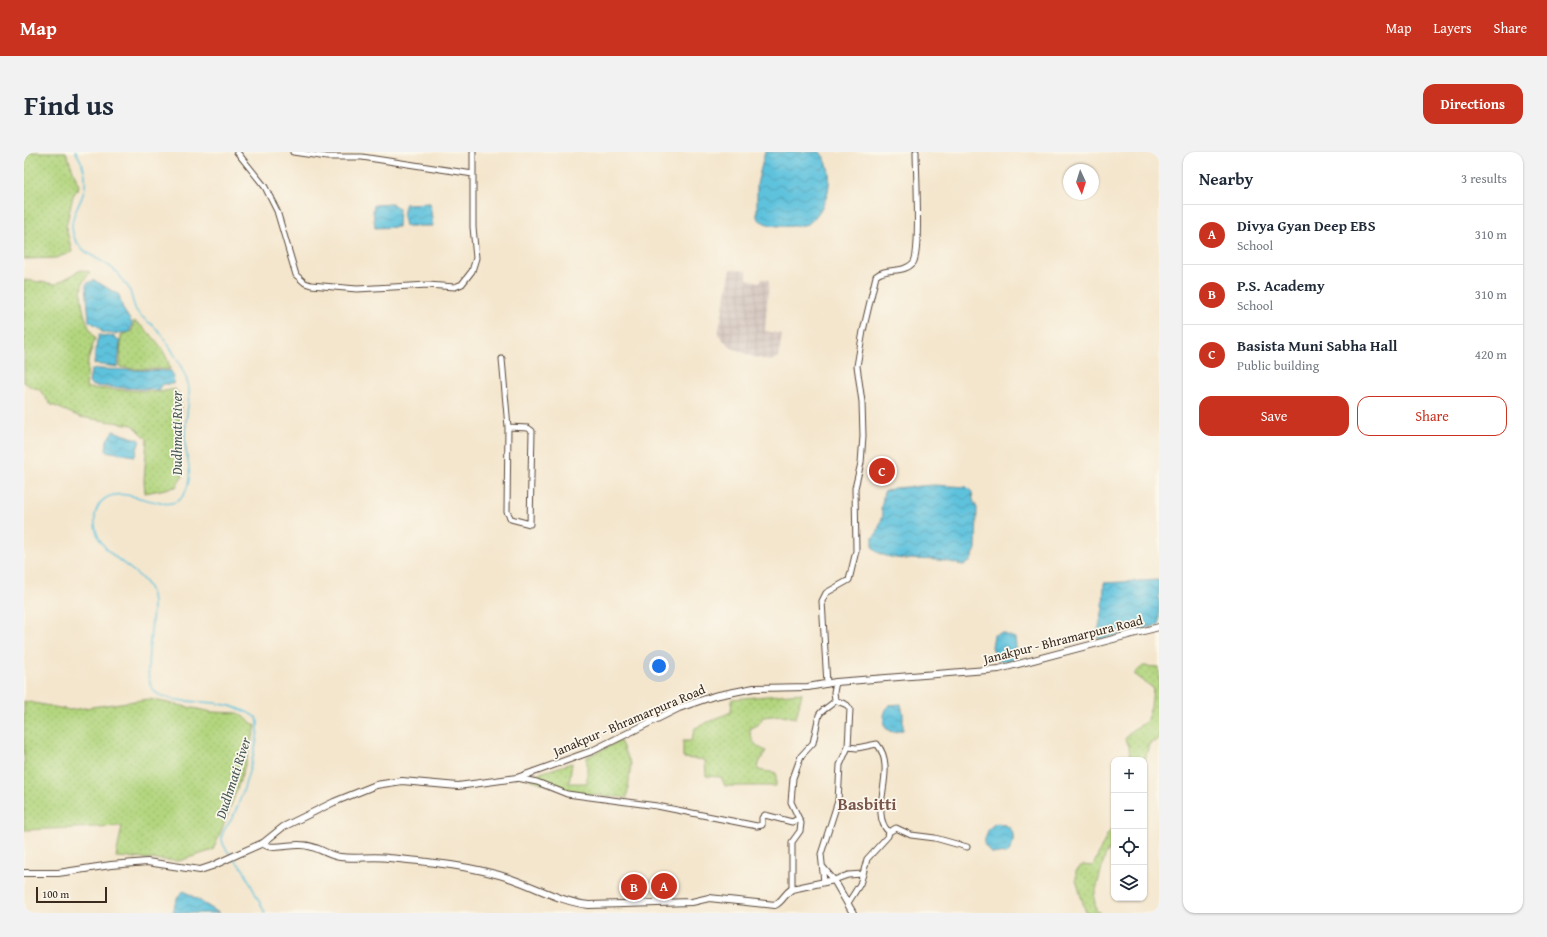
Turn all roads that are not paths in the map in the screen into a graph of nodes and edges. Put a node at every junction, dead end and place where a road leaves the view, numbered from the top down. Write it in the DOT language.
graph roads {
  1 [pos="237,152"];
  2 [pos="293,152"];
  3 [pos="473,152"];
  4 [pos="916,152"];
  5 [pos="473,174"];
  6 [pos="502,359"];
  7 [pos="508,427"];
  8 [pos="1159,627"];
  9 [pos="836,682"];
  10 [pos="827,684"];
  11 [pos="835,700"];
  12 [pos="848,748"];
  13 [pos="517,778"];
  14 [pos="798,819"];
  15 [pos="889,832"];
  16 [pos="263,843"];
  17 [pos="967,847"];
  18 [pos="823,867"];
  19 [pos="24,872"];
  20 [pos="863,874"];
  21 [pos="834,880"];
  22 [pos="824,882"];
  23 [pos="792,889"];
  24 [pos="848,903"];
  25 [pos="852,913"];
  1 -- 5 [label="street"];
  2 -- 5 [label="street"];
  3 -- 5 [label="street"];
  4 -- 10 [label="street"];
  6 -- 7 [label="street"];
  7 -- 7 [label="street"];
  8 -- 9 [label="street, Janakpur - Bhramarpura Road"];
  9 -- 10 [label="street, Janakpur - Bhramarpura Road"];
  9 -- 11 [label="street"];
  10 -- 13 [label="street, Janakpur - Bhramarpura Road"];
  11 -- 12 [label="street"];
  11 -- 14 [label="street"];
  12 -- 15 [label="street"];
  12 -- 18 [label="street"];
  13 -- 14 [label="street"];
  13 -- 16 [label="street, Janakpur - Bhramarpura Road"];
  14 -- 23 [label="street"];
  15 -- 17 [label="street"];
  15 -- 20 [label="street"];
  16 -- 19 [label="street, Janakpur - Bhramarpura Road"];
  16 -- 23 [label="street"];
  18 -- 21 [label="street"];
  18 -- 22 [label="street"];
  20 -- 21 [label="street"];
  20 -- 24 [label="street"];
  21 -- 22 [label="street"];
  21 -- 24 [label="street"];
  22 -- 23 [label="street"];
  24 -- 25 [label="street"];
}
